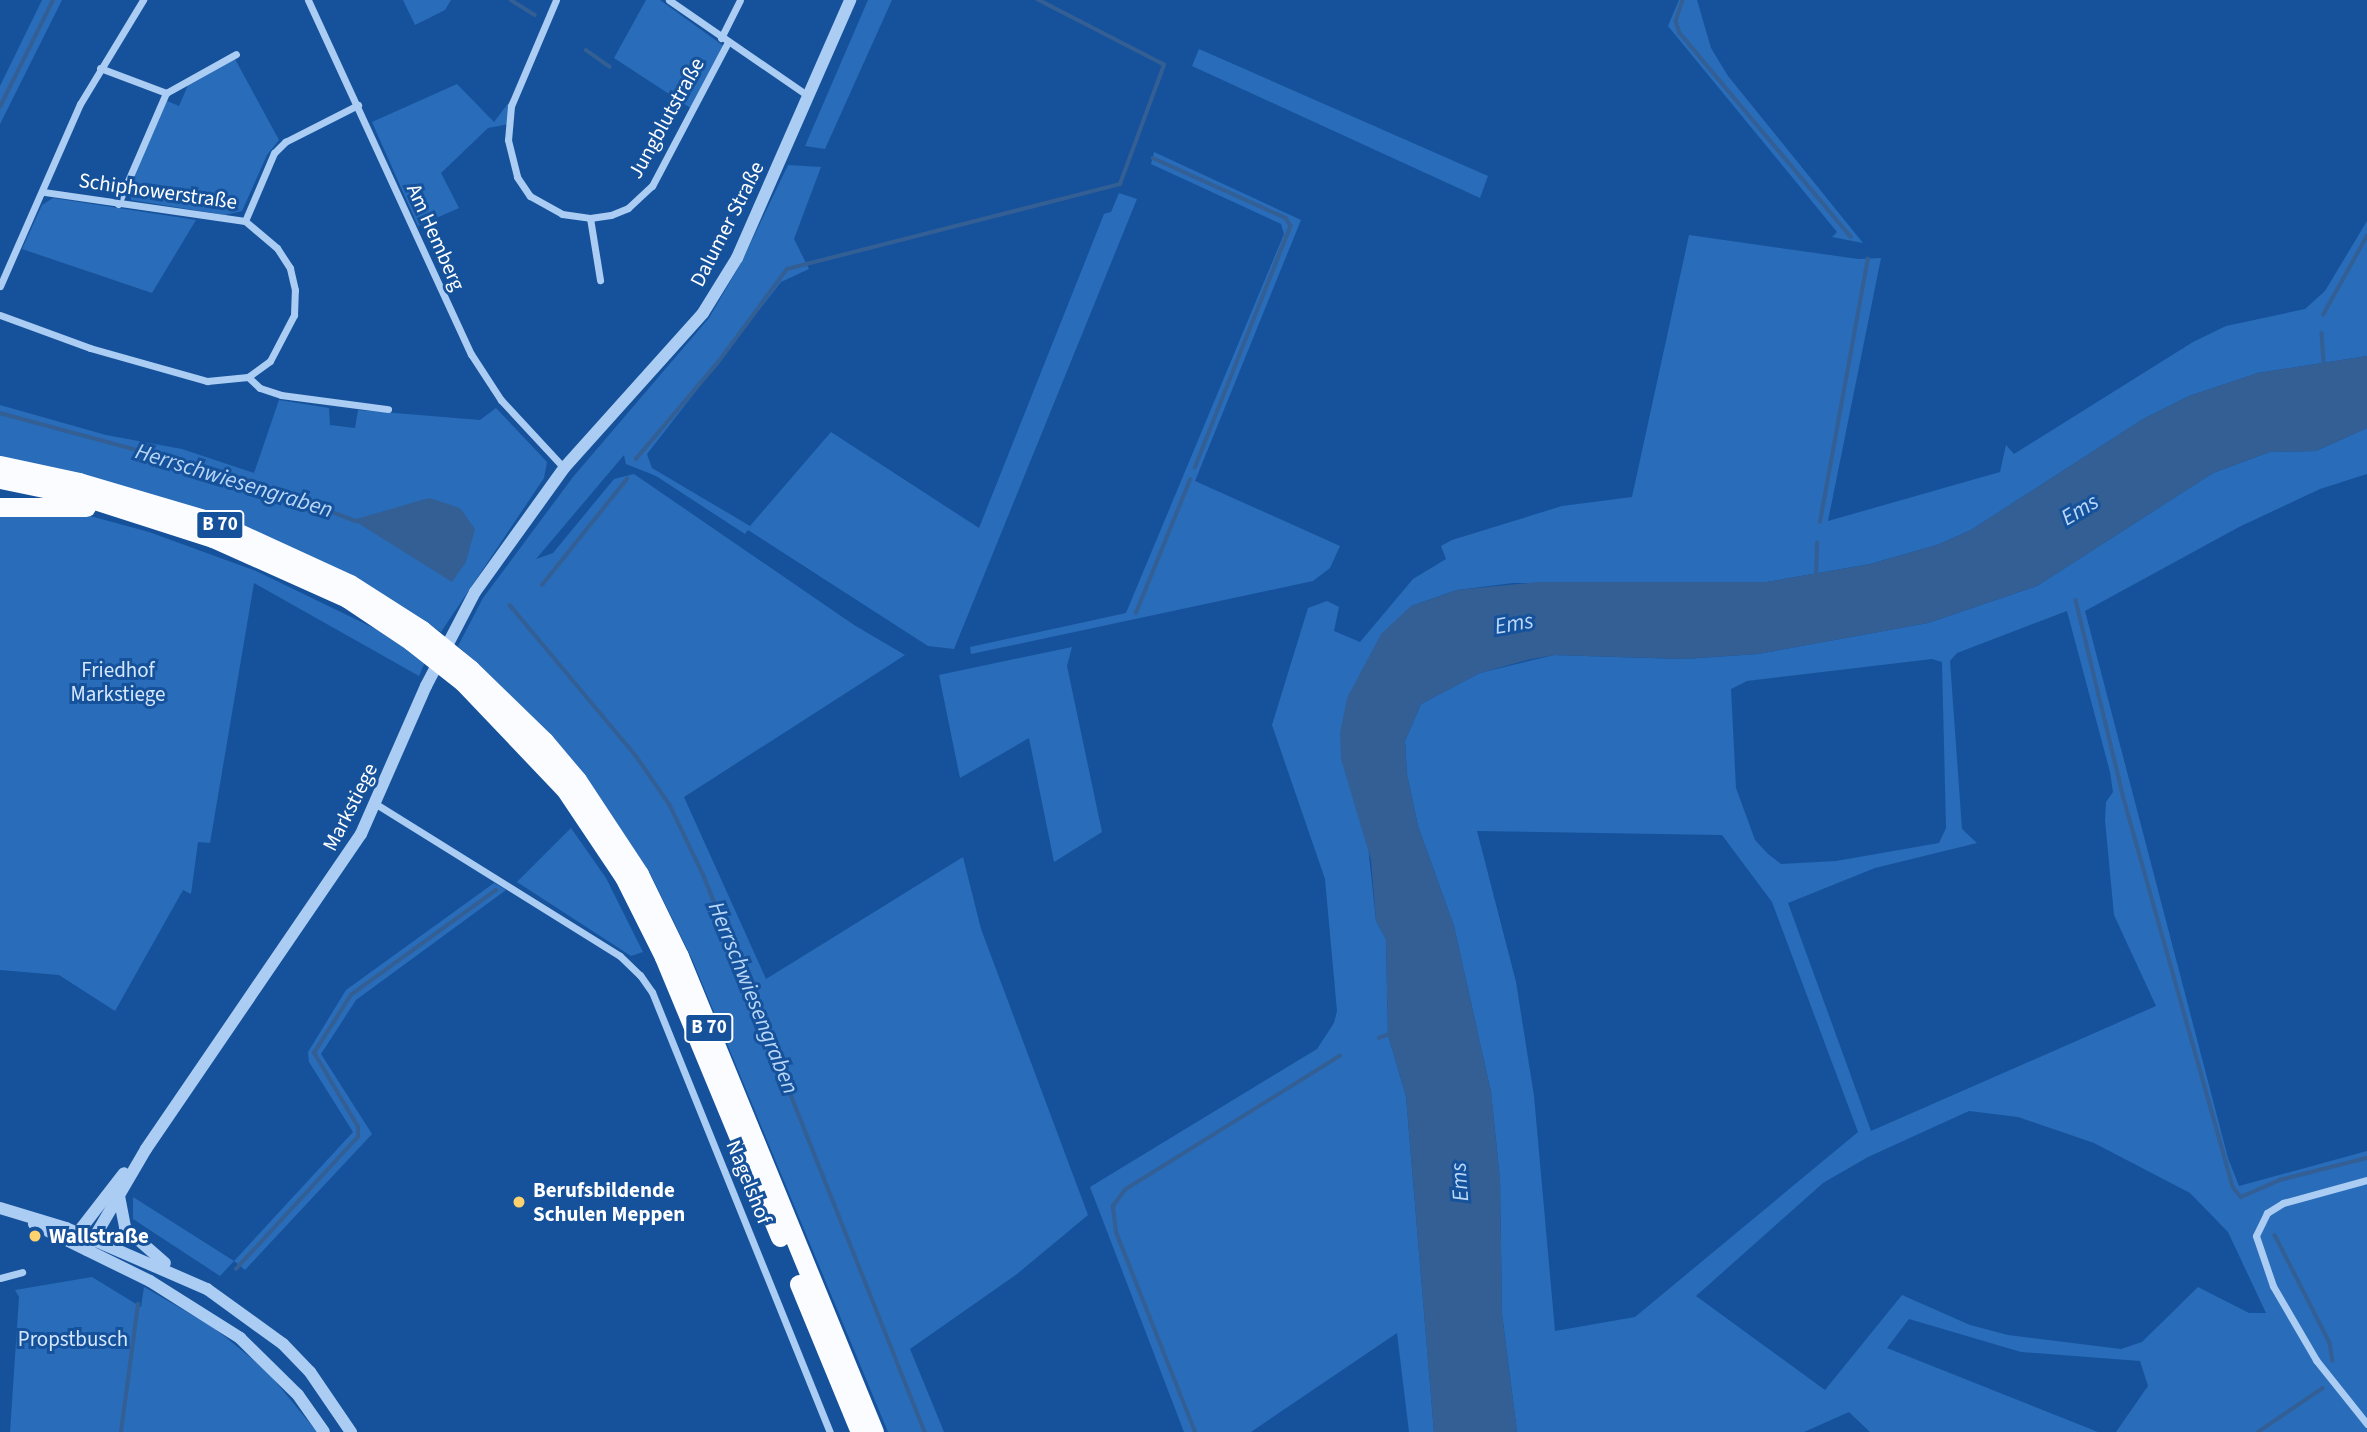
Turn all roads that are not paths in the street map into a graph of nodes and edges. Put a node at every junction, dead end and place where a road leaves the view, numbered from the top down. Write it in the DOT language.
graph roads {
  1 [pos="142,0"];
  2 [pos="308,0"];
  3 [pos="556,0"];
  4 [pos="668,0"];
  5 [pos="740,0"];
  6 [pos="850,0"];
  7 [pos="724,40"];
  8 [pos="236,54"];
  9 [pos="100,68"];
  10 [pos="166,93"];
  11 [pos="808,96"];
  12 [pos="358,105"];
  13 [pos="43,192"];
  14 [pos="118,204"];
  15 [pos="590,218"];
  16 [pos="245,221"];
  17 [pos="600,280"];
  18 [pos="0,286"];
  19 [pos="0,315"];
  20 [pos="248,377"];
  21 [pos="388,409"];
  22 [pos="0,465"];
  23 [pos="564,468"];
  24 [pos="0,479"];
  25 [pos="0,507"];
  26 [pos="153,516"];
  27 [pos="417,635"];
  28 [pos="467,676"];
  29 [pos="376,804"];
  30 [pos="146,1149"];
  31 [pos="2367,1180"];
  32 [pos="120,1192"];
  33 [pos="0,1208"];
  34 [pos="74,1237"];
  35 [pos="90,1245"];
  36 [pos="22,1272"];
  37 [pos="0,1278"];
  38 [pos="208,1289"];
  39 [pos="2367,1424"];
  40 [pos="324,1432"];
  41 [pos="351,1432"];
  42 [pos="830,1432"];
  43 [pos="860,1432"];
  44 [pos="874,1432"];
  1 -- 9 [label="street"];
  2 -- 12 [label="street, Am Hemberg"];
  3 -- 15 [label="street, Jungblutstraße"];
  4 -- 7 [label="street"];
  5 -- 7 [label="street, Jungblutstraße"];
  6 -- 11 [label="street, Dalumer Straße"];
  7 -- 11 [label="street"];
  7 -- 15 [label="street, Jungblutstraße"];
  8 -- 10 [label="street"];
  9 -- 10 [label="street"];
  9 -- 13 [label="street"];
  10 -- 14 [label="street"];
  11 -- 23 [label="street, Dalumer Straße"];
  12 -- 16 [label="street"];
  12 -- 23 [label="street, Am Hemberg"];
  13 -- 14 [label="street, Schiphowerstraße"];
  13 -- 18 [label="street"];
  14 -- 16 [label="street, Schiphowerstraße"];
  15 -- 17 [label="street"];
  16 -- 20 [label="street, Schiphowerstraße"];
  19 -- 20 [label="street"];
  20 -- 21 [label="street"];
  22 -- 27 [label="highway, B 70"];
  23 -- 29 [label="street, Markstiege"];
  24 -- 26 [label="highway, B 70"];
  25 -- 26 [label="highway"];
  26 -- 27 [label="highway, B 70"];
  27 -- 28 [label="highway, B 70, bridge"];
  28 -- 43 [label="highway, B 70"];
  28 -- 44 [label="highway, B 70"];
  29 -- 30 [label="street, Markstiege"];
  29 -- 42 [label="street, Nagelshof"];
  30 -- 32 [label="street, Markstiege"];
  30 -- 34 [label="street, Markstiege"];
  31 -- 39 [label="street"];
  32 -- 35 [label="street, Markstiege"];
  32 -- 38 [label="street"];
  33 -- 34 [label="street"];
  34 -- 35 [label="street"];
  35 -- 38 [label="street"];
  35 -- 40 [label="street"];
  36 -- 37 [label="street"];
  38 -- 41 [label="street"];
}
